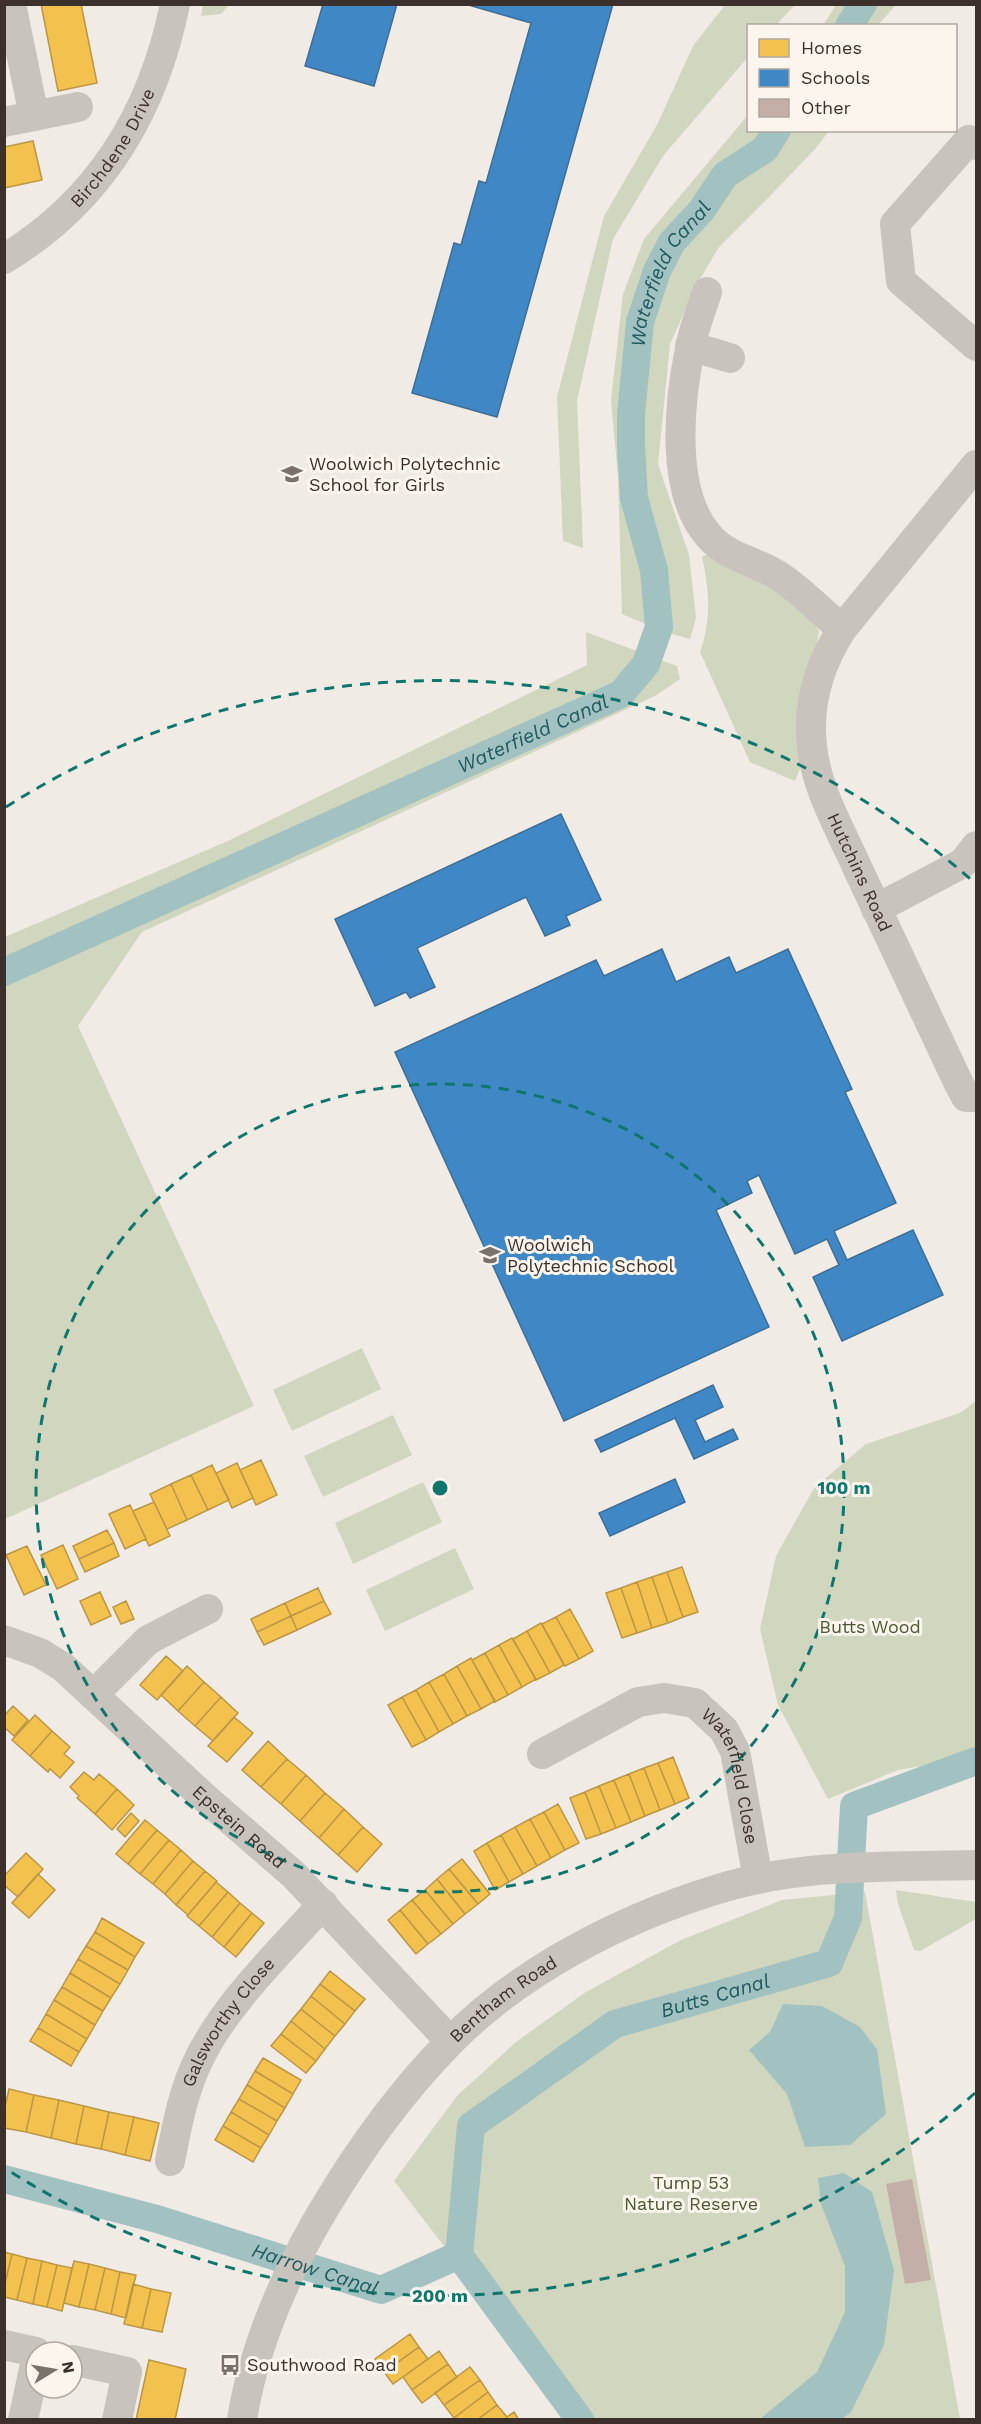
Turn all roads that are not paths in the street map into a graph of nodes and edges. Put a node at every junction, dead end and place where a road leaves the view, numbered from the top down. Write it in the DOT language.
graph roads {
  1 [pos="11,4"];
  2 [pos="175,4"];
  3 [pos="78,107"];
  4 [pos="34,116"];
  5 [pos="4,122"];
  6 [pos="967,139"];
  7 [pos="4,259"];
  8 [pos="707,292"];
  9 [pos="690,346"];
  10 [pos="976,346"];
  11 [pos="730,358"];
  12 [pos="976,465"];
  13 [pos="842,629"];
  14 [pos="976,846"];
  15 [pos="876,909"];
  16 [pos="976,1097"];
  17 [pos="208,1609"];
  18 [pos="4,1640"];
  19 [pos="93,1695"];
  20 [pos="542,1754"];
  21 [pos="976,1865"];
  22 [pos="758,1879"];
  23 [pos="322,1904"];
  24 [pos="450,2041"];
  25 [pos="170,2161"];
  26 [pos="4,2345"];
  27 [pos="24,2349"];
  28 [pos="84,2363"];
  29 [pos="27,2400"];
  30 [pos="23,2420"];
  31 [pos="117,2420"];
  32 [pos="242,2420"];
  1 -- 4 [label="street"];
  2 -- 7 [label="street, Birchdene Drive"];
  3 -- 4 [label="street"];
  4 -- 5 [label="street"];
  6 -- 10 [label="street"];
  8 -- 9 [label="street"];
  9 -- 11 [label="street"];
  9 -- 13 [label="street"];
  12 -- 13 [label="street, Hutchins Road"];
  13 -- 15 [label="street, Hutchins Road"];
  14 -- 15 [label="street"];
  15 -- 16 [label="street, Hutchins Road"];
  17 -- 19 [label="street"];
  18 -- 19 [label="street, Epstein Road"];
  19 -- 23 [label="street, Epstein Road"];
  20 -- 22 [label="street, Waterfield Close"];
  21 -- 22 [label="street, Bentham Road"];
  22 -- 24 [label="street, Bentham Road"];
  23 -- 24 [label="street, Epstein Road"];
  23 -- 25 [label="street, Galsworthy Close"];
  24 -- 32 [label="street, Bentham Road"];
  26 -- 27 [label="street"];
  28 -- 31 [label="street"];
  29 -- 30 [label="street"];
}
